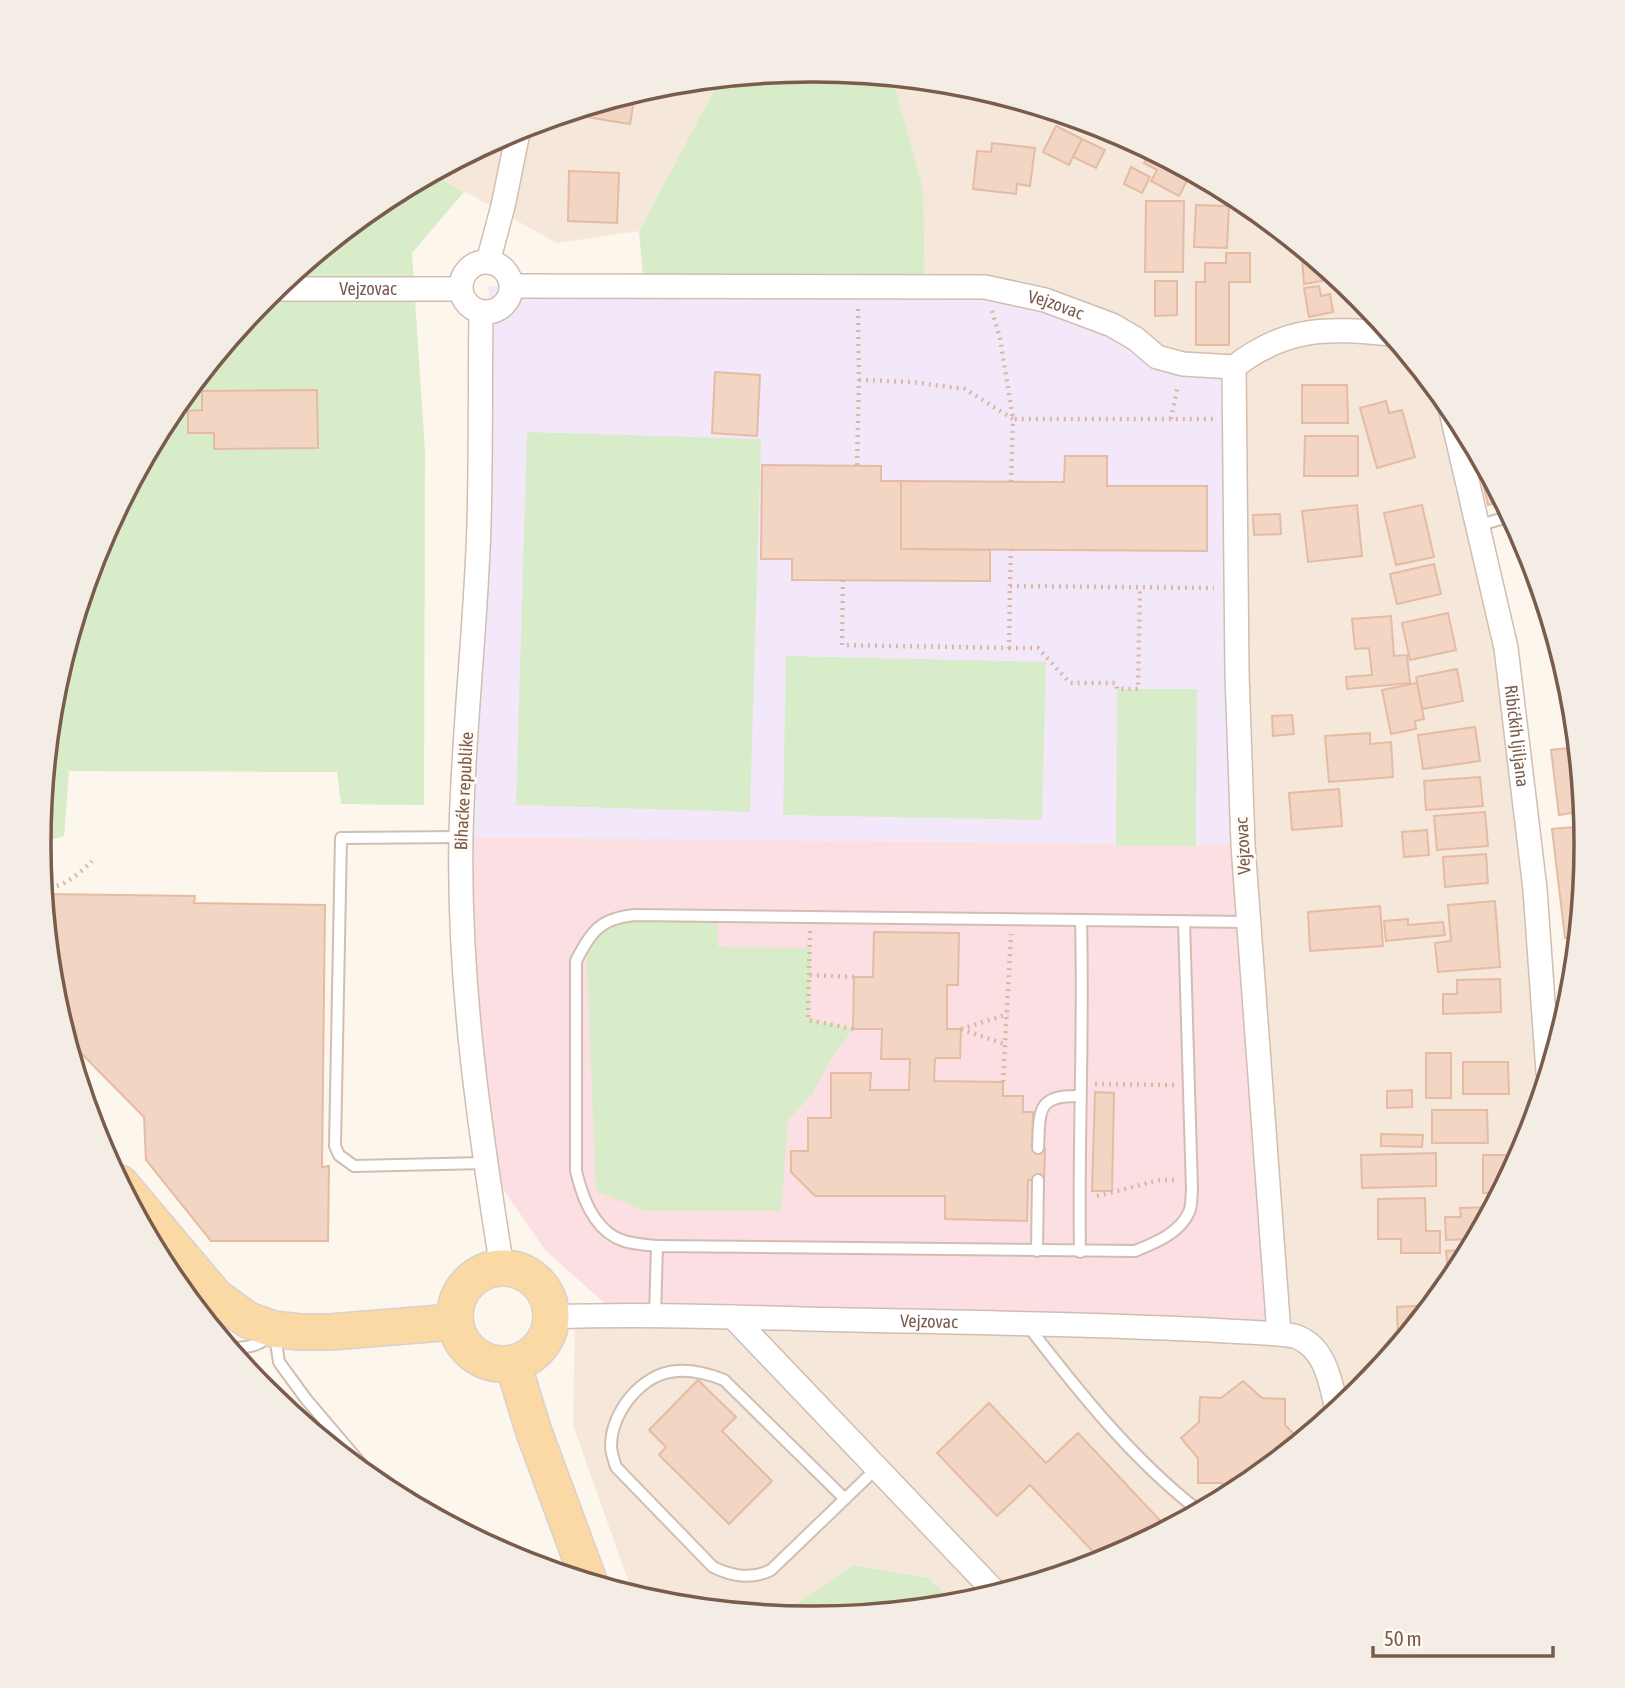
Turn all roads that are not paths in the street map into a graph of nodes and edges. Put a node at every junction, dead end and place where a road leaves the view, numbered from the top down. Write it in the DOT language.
graph roads {
  1 [pos="516,142"];
  2 [pos="488,262"];
  3 [pos="512,286"];
  4 [pos="291,289"];
  5 [pos="460,289"];
  6 [pos="481,313"];
  7 [pos="1376,333"];
  8 [pos="1234,367"];
  9 [pos="1458,441"];
  10 [pos="1501,519"];
  11 [pos="1477,526"];
  12 [pos="461,837"];
  13 [pos="1081,920"];
  14 [pos="1184,921"];
  15 [pos="1248,922"];
  16 [pos="1546,1047"];
  17 [pos="1079,1096"];
  18 [pos="1038,1148"];
  19 [pos="485,1163"];
  20 [pos="1038,1180"];
  21 [pos="149,1217"];
  22 [pos="657,1246"];
  23 [pos="1037,1251"];
  24 [pos="1080,1252"];
  25 [pos="502,1268"];
  26 [pos="655,1316"];
  27 [pos="551,1317"];
  28 [pos="733,1317"];
  29 [pos="454,1322"];
  30 [pos="1026,1323"];
  31 [pos="273,1329"];
  32 [pos="1279,1334"];
  33 [pos="242,1348"];
  34 [pos="513,1364"];
  35 [pos="1335,1398"];
  36 [pos="345,1445"];
  37 [pos="877,1468"];
  38 [pos="845,1499"];
  39 [pos="1191,1505"];
  40 [pos="585,1570"];
  41 [pos="988,1585"];
  1 -- 2 [label="street"];
  2 -- 3 [label="street"];
  2 -- 5 [label="street"];
  3 -- 6 [label="street"];
  3 -- 8 [label="street, Vejzovac"];
  4 -- 5 [label="street, Vejzovac"];
  5 -- 6 [label="street"];
  6 -- 12 [label="street, Bihaćke republike"];
  7 -- 8 [label="street"];
  8 -- 15 [label="street, Vejzovac"];
  9 -- 11 [label="street, Ribićkih ljiljana"];
  10 -- 11 [label="lane"];
  11 -- 16 [label="street, Ribićkih ljiljana"];
  12 -- 19 [label="street, Bihaćke republike"];
  12 -- 19 [label="lane"];
  13 -- 14 [label="lane"];
  13 -- 17 [label="lane"];
  13 -- 22 [label="lane"];
  14 -- 15 [label="lane"];
  14 -- 24 [label="lane"];
  15 -- 32 [label="street, Vejzovac"];
  17 -- 18 [label="lane"];
  17 -- 24 [label="lane"];
  19 -- 25 [label="street, Bihaćke republike"];
  20 -- 23 [label="lane"];
  21 -- 31 [label="main road"];
  22 -- 23 [label="lane"];
  22 -- 26 [label="lane"];
  23 -- 24 [label="lane"];
  25 -- 27 [label="main road"];
  25 -- 29 [label="main road"];
  26 -- 27 [label="street, Vejzovac"];
  26 -- 28 [label="street, Vejzovac"];
  27 -- 34 [label="main road"];
  28 -- 30 [label="street, Vejzovac"];
  28 -- 37 [label="street"];
  29 -- 31 [label="main road"];
  29 -- 34 [label="main road"];
  30 -- 32 [label="street, Vejzovac"];
  30 -- 39 [label="lane"];
  31 -- 33 [label="lane"];
  31 -- 36 [label="lane"];
  32 -- 35 [label="street"];
  34 -- 40 [label="main road"];
  37 -- 38 [label="lane"];
  37 -- 41 [label="street"];
  38 -- 38 [label="lane"];
}
